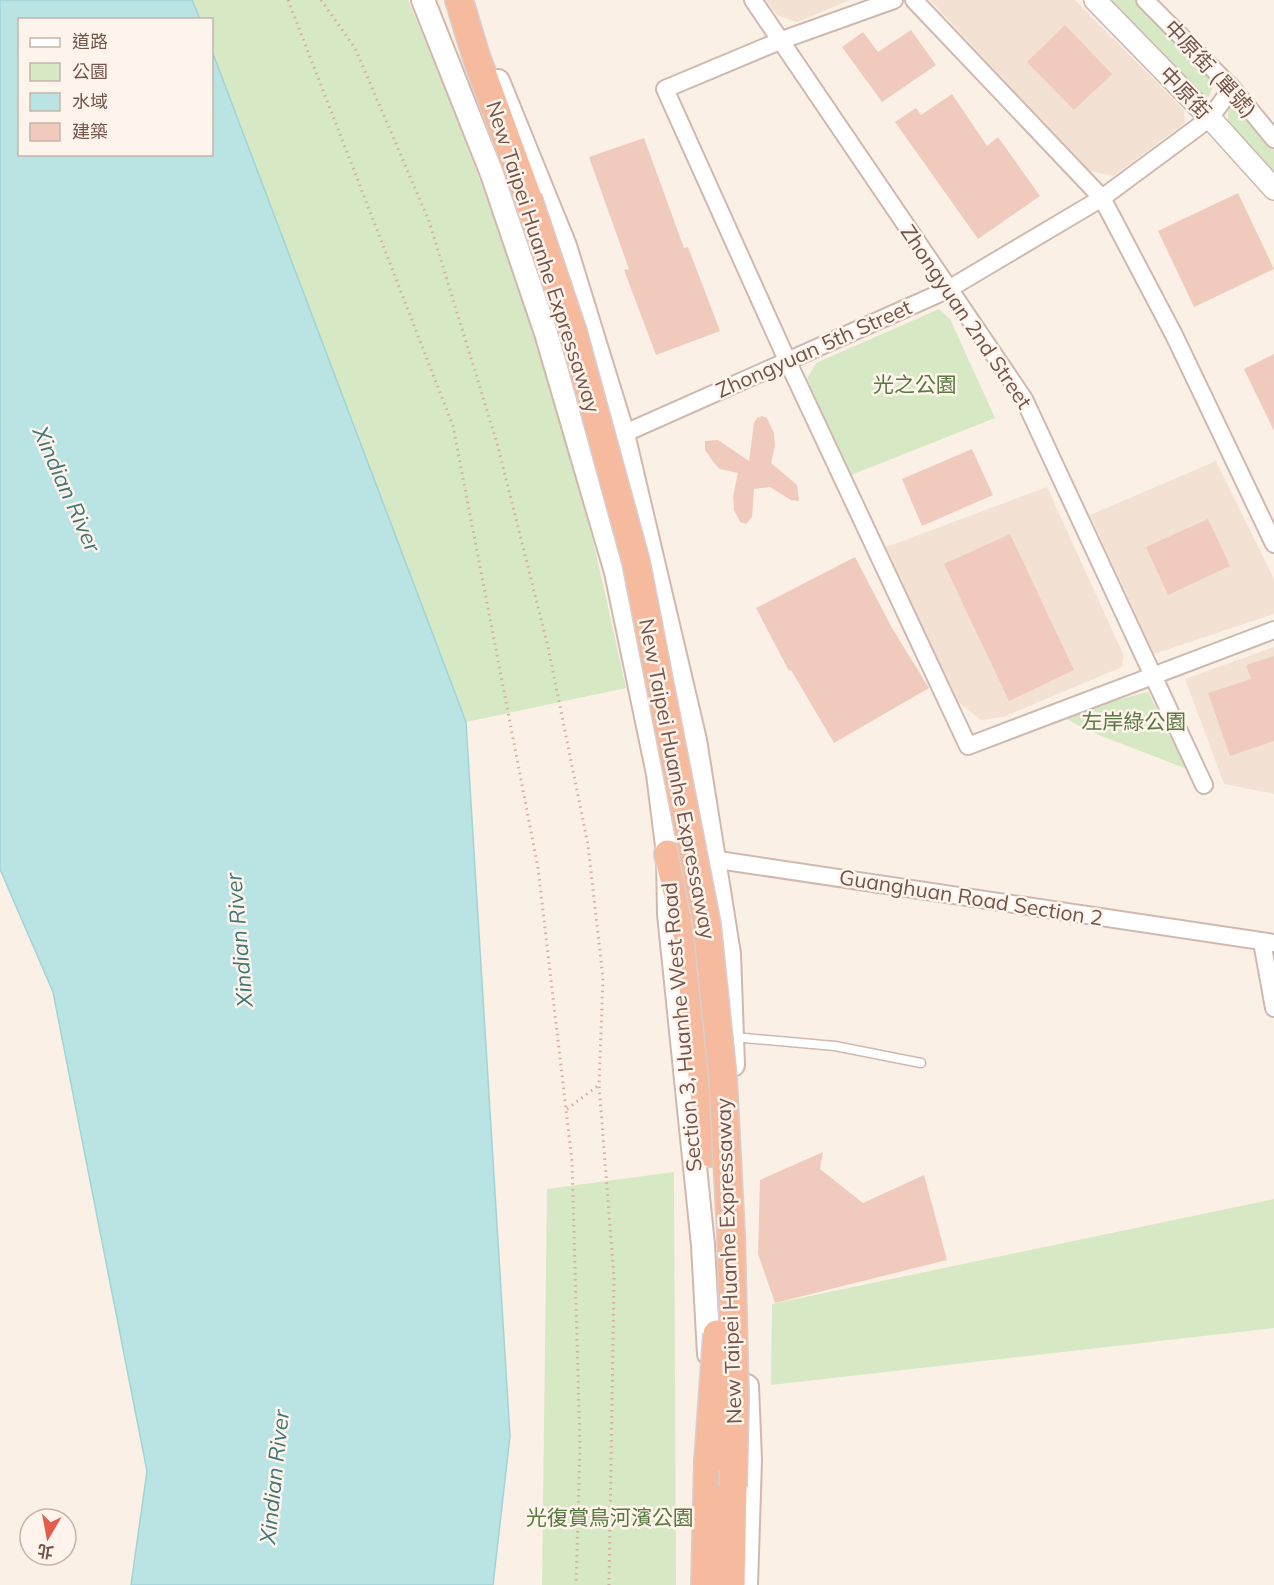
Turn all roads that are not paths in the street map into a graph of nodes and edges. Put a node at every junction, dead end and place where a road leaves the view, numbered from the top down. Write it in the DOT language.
graph roads {
  1 [pos="423,0"];
  2 [pos="460,0"];
  3 [pos="753,0"];
  4 [pos="894,0"];
  5 [pos="914,0"];
  6 [pos="1095,0"];
  7 [pos="1145,0"];
  8 [pos="782,40"];
  9 [pos="1232,88"];
  10 [pos="1210,118"];
  11 [pos="1274,139"];
  12 [pos="1274,189"];
  13 [pos="1102,198"];
  14 [pos="947,290"];
  15 [pos="787,360"];
  16 [pos="623,434"];
  17 [pos="1274,544"];
  18 [pos="1274,630"];
  19 [pos="1154,675"];
  20 [pos="1204,785"];
  21 [pos="668,854"];
  22 [pos="715,860"];
  23 [pos="1268,942"];
  24 [pos="1274,1008"];
  25 [pos="732,1037"];
  26 [pos="921,1063"];
  27 [pos="705,1585"];
  28 [pos="718,1585"];
  29 [pos="730,1585"];
  30 [pos="746,1585"];
  1 -- 21 [label="main road, Section 3, Huanhe West Road"];
  2 -- 16 [label="main road, Section 3, Huanhe West Road"];
  2 -- 29 [label="highway, New Taipei Huanhe Expressaway, bridge"];
  3 -- 8 [label="street, Zhongyuan 2nd Street"];
  4 -- 8 [label="street"];
  5 -- 13 [label="street"];
  6 -- 10 [label="street, 中原街"];
  7 -- 9 [label="street, 中原街 (單號)"];
  8 -- 14 [label="street, Zhongyuan 2nd Street"];
  8 -- 15 [label="street"];
  9 -- 10 [label="street, Zhongyuan 5th Street"];
  9 -- 11 [label="street, 中原街 (單號)"];
  10 -- 12 [label="street, 中原街"];
  10 -- 13 [label="street, Zhongyuan 5th Street"];
  13 -- 14 [label="street, Zhongyuan 5th Street"];
  13 -- 17 [label="street"];
  14 -- 15 [label="street, Zhongyuan 5th Street"];
  14 -- 19 [label="street, Zhongyuan 2nd Street"];
  15 -- 16 [label="street, Zhongyuan 5th Street"];
  15 -- 19 [label="street"];
  16 -- 22 [label="main road, Section 3, Huanhe West Road"];
  18 -- 19 [label="street"];
  19 -- 20 [label="street, Zhongyuan 2nd Street"];
  21 -- 22 [label="street, Guanghuan Road Section 2"];
  21 -- 27 [label="highway, New Taipei Huanhe Expressaway, bridge"];
  21 -- 28 [label="main road, Section 3, Huanhe West Road"];
  22 -- 23 [label="street, Guanghuan Road Section 2"];
  22 -- 25 [label="main road, Section 3, Huanhe West Road"];
  23 -- 24 [label="street"];
  25 -- 26 [label="lane"];
  25 -- 30 [label="main road, Section 3, Huanhe West Road"];
}
